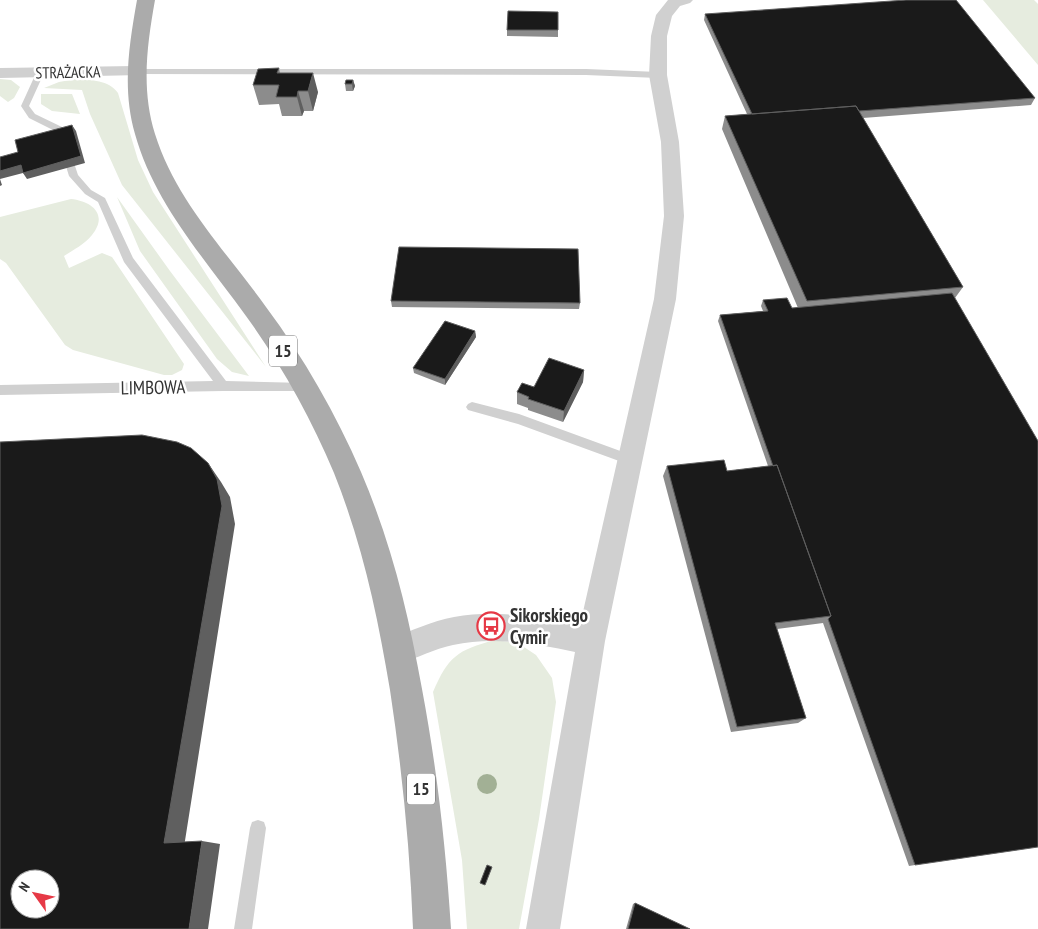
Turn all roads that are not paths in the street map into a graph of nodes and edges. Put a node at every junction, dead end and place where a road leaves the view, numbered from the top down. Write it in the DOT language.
graph roads {
  1 [pos="146,0"];
  2 [pos="685,0"];
  3 [pos="135,71"];
  4 [pos="0,73"];
  5 [pos="40,73"];
  6 [pos="658,75"];
  7 [pos="223,386"];
  8 [pos="305,388"];
  9 [pos="0,390"];
  10 [pos="472,407"];
  11 [pos="630,460"];
  12 [pos="591,641"];
  13 [pos="399,650"];
  14 [pos="258,828"];
  15 [pos="243,929"];
  16 [pos="432,929"];
  17 [pos="543,929"];
  1 -- 3 [label="main road, 15"];
  2 -- 6 [label="street"];
  3 -- 5 [label="street, STRAŻACKA"];
  3 -- 6 [label="lane"];
  3 -- 8 [label="main road, 15"];
  4 -- 5 [label="street, STRAŻACKA"];
  5 -- 7 [label="lane"];
  6 -- 11 [label="street"];
  7 -- 8 [label="lane, LIMBOWA"];
  7 -- 9 [label="lane, LIMBOWA"];
  8 -- 13 [label="main road, 15"];
  10 -- 11 [label="lane"];
  11 -- 12 [label="street"];
  12 -- 13 [label="street"];
  12 -- 17 [label="street"];
  13 -- 16 [label="main road, 15"];
  14 -- 15 [label="lane"];
}
